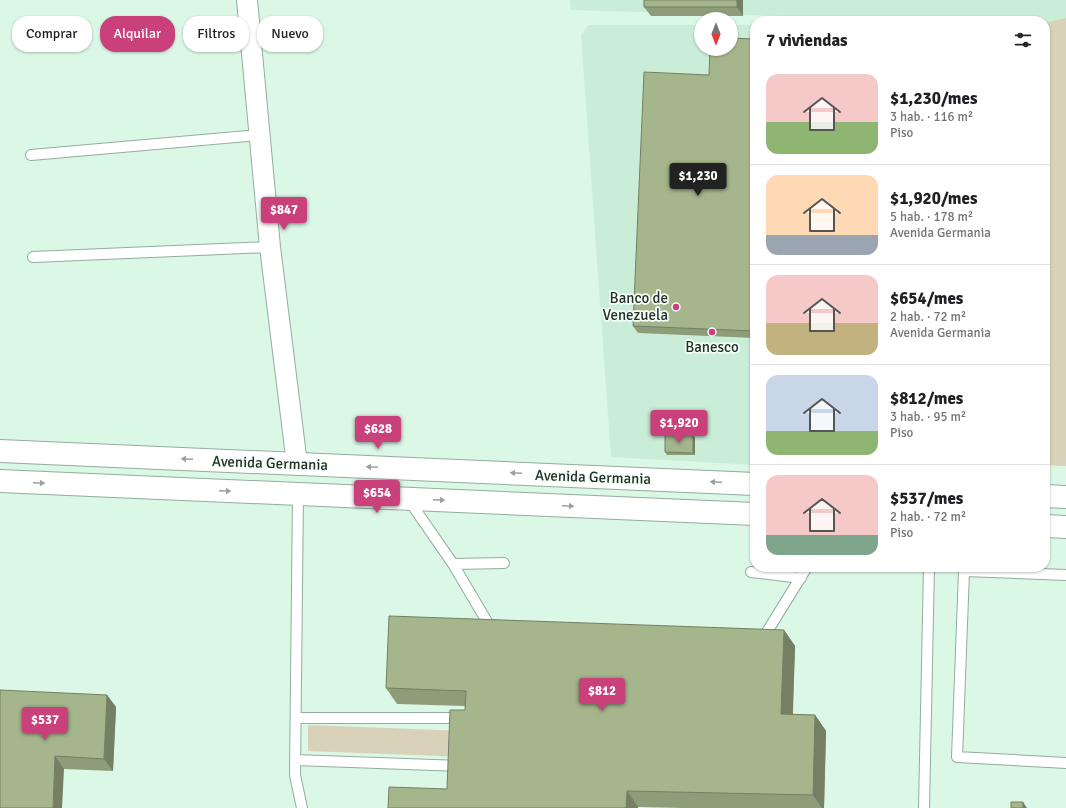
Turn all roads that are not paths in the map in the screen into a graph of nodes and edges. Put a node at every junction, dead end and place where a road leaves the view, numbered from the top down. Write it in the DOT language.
graph roads {
  1 [pos="247,0"];
  2 [pos="259,135"];
  3 [pos="31,156"];
  4 [pos="270,247"];
  5 [pos="33,257"];
  6 [pos="0,451"];
  7 [pos="297,464"];
  8 [pos="0,482"];
  9 [pos="750,484"];
  10 [pos="298,494"];
  11 [pos="1050,496"];
  12 [pos="1066,497"];
  13 [pos="407,499"];
  14 [pos="750,514"];
  15 [pos="1050,526"];
  16 [pos="1066,527"];
  17 [pos="504,563"];
  18 [pos="453,564"];
  19 [pos="751,572"];
  20 [pos="804,572"];
  21 [pos="929,572"];
  22 [pos="964,572"];
  23 [pos="990,572"];
  24 [pos="1066,575"];
  25 [pos="801,578"];
  26 [pos="504,626"];
  27 [pos="754,640"];
  28 [pos="296,718"];
  29 [pos="473,718"];
  30 [pos="295,760"];
  31 [pos="1066,763"];
  32 [pos="472,767"];
  33 [pos="302,808"];
  34 [pos="924,808"];
  1 -- 2 [label="street"];
  2 -- 3 [label="lane"];
  2 -- 4 [label="street"];
  4 -- 5 [label="lane"];
  4 -- 7 [label="street"];
  7 -- 6 [label="street, Avenida Germania, one-way"];
  9 -- 7 [label="street, Avenida Germania, one-way"];
  8 -- 10 [label="street, Avenida Germania, one-way"];
  10 -- 13 [label="street, Avenida Germania"];
  10 -- 28 [label="lane"];
  11 -- 12 [label="street"];
  13 -- 14 [label="street, Avenida Germania, one-way"];
  13 -- 18 [label="lane"];
  15 -- 16 [label="street"];
  17 -- 18 [label="lane"];
  18 -- 26 [label="lane"];
  19 -- 25 [label="lane"];
  20 -- 25 [label="lane"];
  21 -- 34 [label="lane"];
  22 -- 31 [label="lane"];
  23 -- 24 [label="lane"];
  25 -- 27 [label="lane"];
  28 -- 29 [label="lane"];
  28 -- 30 [label="lane"];
  30 -- 32 [label="lane"];
  30 -- 33 [label="lane"];
}
